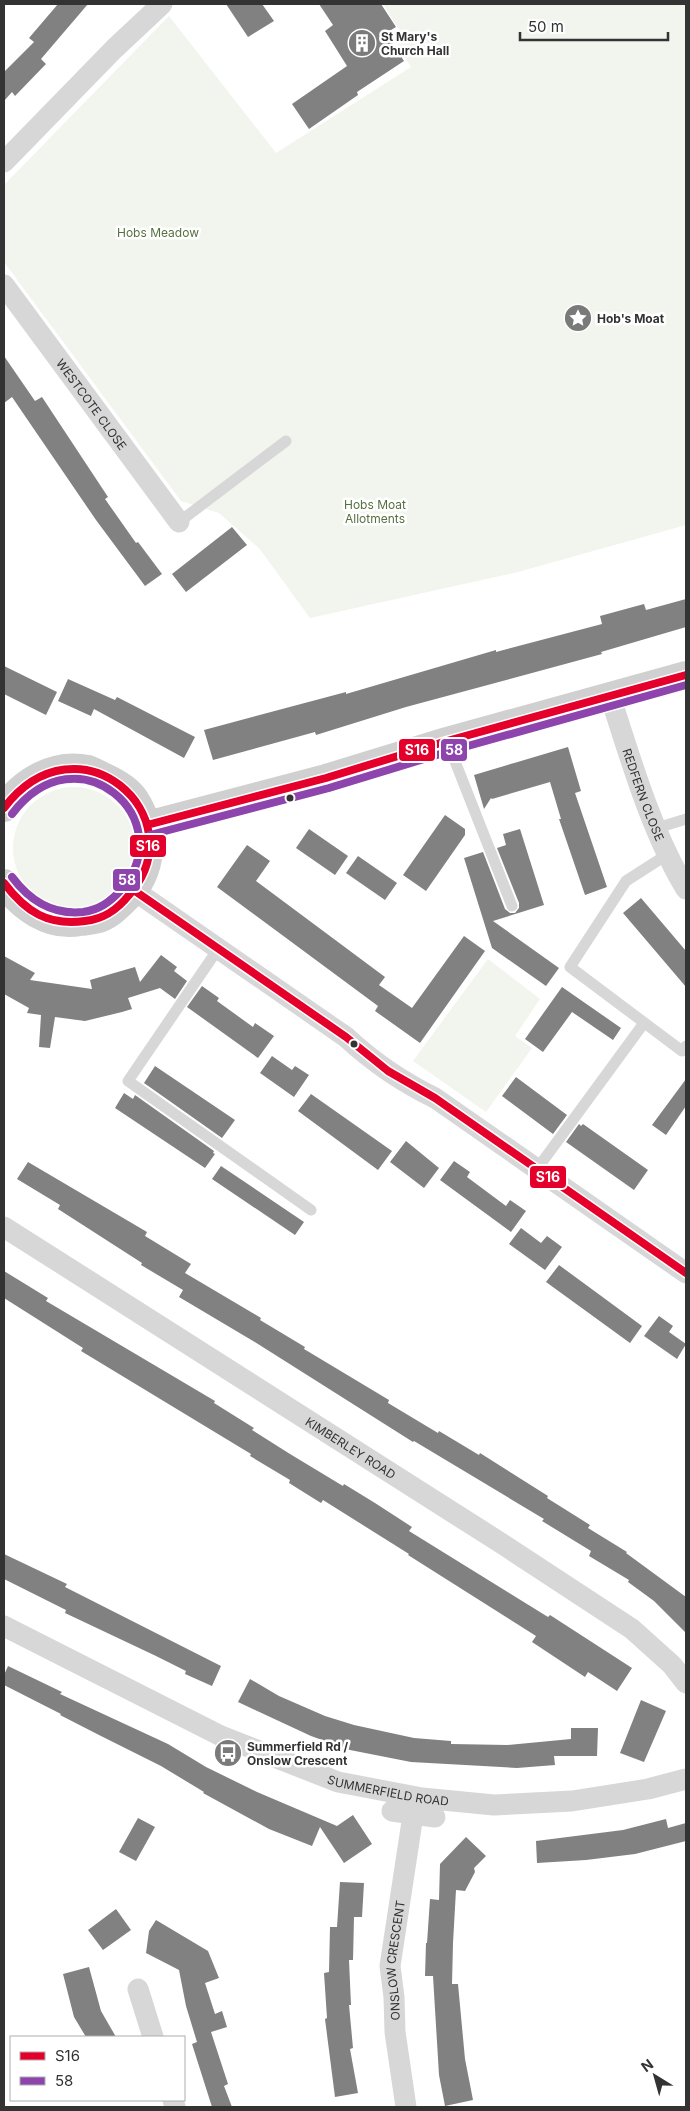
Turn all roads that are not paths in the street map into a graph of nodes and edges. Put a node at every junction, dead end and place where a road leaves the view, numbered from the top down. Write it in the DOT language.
graph roads {
  1 [pos="162,4"];
  2 [pos="4,162"];
  3 [pos="4,285"];
  4 [pos="286,441"];
  5 [pos="179,522"];
  6 [pos="686,675"];
  7 [pos="610,695"];
  8 [pos="447,741"];
  9 [pos="7,794"];
  10 [pos="686,819"];
  11 [pos="147,824"];
  12 [pos="657,828"];
  13 [pos="668,854"];
  14 [pos="4,884"];
  15 [pos="686,889"];
  16 [pos="135,891"];
  17 [pos="512,906"];
  18 [pos="218,949"];
  19 [pos="644,1023"];
  20 [pos="686,1046"];
  21 [pos="537,1169"];
  22 [pos="311,1210"];
  23 [pos="4,1227"];
  24 [pos="686,1273"];
  25 [pos="4,1626"];
  26 [pos="686,1684"];
  27 [pos="686,1779"];
  28 [pos="392,1811"];
  29 [pos="413,1816"];
  30 [pos="436,1817"];
  31 [pos="138,1989"];
  32 [pos="154,2036"];
  33 [pos="406,2107"];
  1 -- 2 [label="street"];
  3 -- 5 [label="street, WESTCOTE CLOSE"];
  4 -- 5 [label="lane"];
  6 -- 7 [label="street"];
  7 -- 8 [label="street"];
  7 -- 12 [label="street, REDFERN CLOSE"];
  8 -- 11 [label="street"];
  8 -- 17 [label="lane"];
  9 -- 11 [label="street"];
  10 -- 12 [label="lane"];
  11 -- 16 [label="street"];
  12 -- 13 [label="street, REDFERN CLOSE"];
  13 -- 15 [label="street, REDFERN CLOSE"];
  13 -- 19 [label="lane"];
  14 -- 16 [label="street"];
  16 -- 18 [label="street"];
  18 -- 21 [label="street"];
  18 -- 22 [label="lane"];
  19 -- 20 [label="lane"];
  19 -- 21 [label="lane"];
  21 -- 24 [label="street"];
  23 -- 26 [label="street, KIMBERLEY ROAD"];
  25 -- 27 [label="street, SUMMERFIELD ROAD"];
  28 -- 29 [label="street"];
  29 -- 30 [label="street"];
  29 -- 33 [label="street, ONSLOW CRESCENT"];
  31 -- 32 [label="street"];
}
